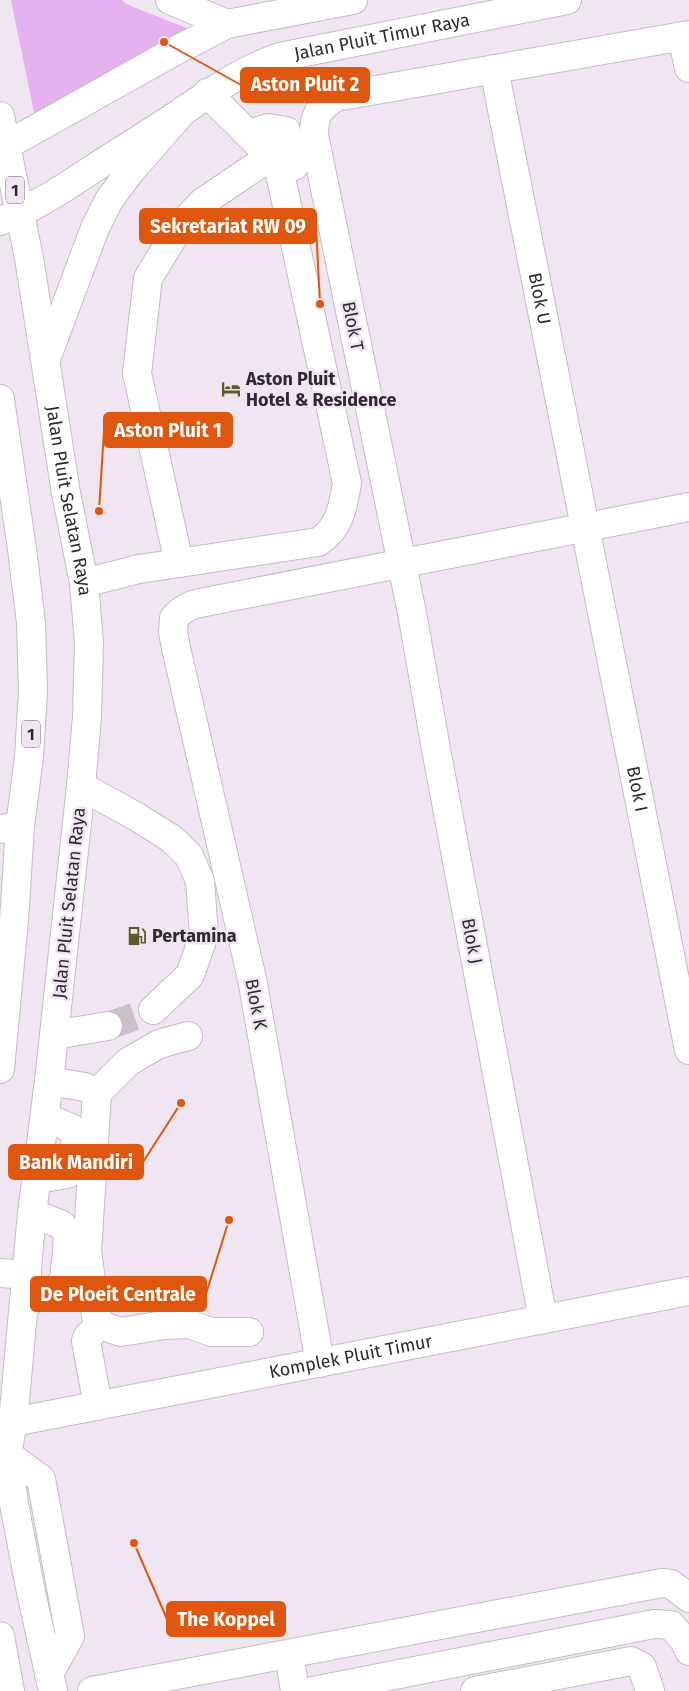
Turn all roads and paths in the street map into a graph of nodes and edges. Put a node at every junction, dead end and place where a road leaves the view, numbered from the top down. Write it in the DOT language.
graph roads {
  1 [pos="170,0"];
  2 [pos="353,0"];
  3 [pos="567,0"];
  4 [pos="227,24"];
  5 [pos="686,36"];
  6 [pos="689,68"];
  7 [pos="494,69"];
  8 [pos="207,93"];
  9 [pos="184,110"];
  10 [pos="0,116"];
  11 [pos="3,147"];
  12 [pos="282,161"];
  13 [pos="10,218"];
  14 [pos="46,359"];
  15 [pos="0,399"];
  16 [pos="3,440"];
  17 [pos="689,507"];
  18 [pos="585,528"];
  19 [pos="179,563"];
  20 [pos="401,563"];
  21 [pos="84,583"];
  22 [pos="81,786"];
  23 [pos="10,827"];
  24 [pos="7,920"];
  25 [pos="153,1010"];
  26 [pos="108,1026"];
  27 [pos="54,1035"];
  28 [pos="188,1036"];
  29 [pos="689,1050"];
  30 [pos="1,1054"];
  31 [pos="49,1081"];
  32 [pos="97,1093"];
  33 [pos="32,1214"];
  34 [pos="0,1273"];
  35 [pos="27,1275"];
  36 [pos="689,1291"];
  37 [pos="24,1303"];
  38 [pos="543,1319"];
  39 [pos="100,1325"];
  40 [pos="249,1332"];
  41 [pos="320,1363"];
  42 [pos="98,1406"];
  43 [pos="13,1422"];
  44 [pos="683,1588"];
  45 [pos="0,1636"];
  46 [pos="689,1651"];
  47 [pos="289,1654"];
  48 [pos="51,1683"];
  49 [pos="10,1691"];
  50 [pos="92,1691"];
  51 [pos="295,1691"];
  52 [pos="313,1691"];
  53 [pos="475,1691"];
  54 [pos="650,1691"];
  1 -- 4 [label="main road"];
  2 -- 4 [label="main road"];
  3 -- 8 [label="main road, Jalan Pluit Timur Raya"];
  4 -- 11 [label="main road"];
  5 -- 6 [label="main road"];
  5 -- 7 [label="main road"];
  7 -- 18 [label="main road, Blok U"];
  7 -- 20 [label="main road, Blok T"];
  8 -- 9 [label="main road, Jalan Pluit Timur Raya"];
  8 -- 12 [label="main road"];
  9 -- 13 [label="main road, Jalan Pluit Timur Raya"];
  9 -- 14 [label="main road"];
  10 -- 11 [label="main road, Jalan Pluit Selatan Raya / 1"];
  11 -- 13 [label="main road, Jalan Pluit Selatan Raya / 1"];
  12 -- 19 [label="main road"];
  12 -- 19 [label="main road"];
  13 -- 14 [label="main road, Jalan Pluit Selatan Raya / 1"];
  14 -- 21 [label="main road, Jalan Pluit Selatan Raya / 1"];
  15 -- 16 [label="main road, 1"];
  16 -- 23 [label="main road, 1"];
  17 -- 18 [label="main road"];
  18 -- 20 [label="main road"];
  18 -- 29 [label="main road, Blok I"];
  19 -- 21 [label="main road"];
  20 -- 38 [label="main road, Blok J"];
  20 -- 41 [label="main road, Blok K"];
  21 -- 22 [label="main road, Jalan Pluit Selatan Raya / 1"];
  22 -- 25 [label="main road"];
  22 -- 27 [label="main road, Jalan Pluit Selatan Raya / 1"];
  23 -- 24 [label="main road, 1"];
  24 -- 30 [label="main road, 1"];
  26 -- 27 [label="main road"];
  27 -- 31 [label="main road, Jalan Pluit Selatan Raya / 1"];
  28 -- 32 [label="main road"];
  31 -- 32 [label="main road"];
  31 -- 33 [label="main road, Jalan Pluit Selatan Raya / 1"];
  32 -- 39 [label="main road"];
  33 -- 35 [label="main road, Jalan Pluit Selatan Raya / 1"];
  33 -- 37 [label="main road"];
  34 -- 35 [label="main road"];
  35 -- 37 [label="main road, Jalan Pluit Selatan Raya / 1"];
  36 -- 38 [label="main road, Komplek Pluit Timur"];
  37 -- 43 [label="main road, Jalan Pluit Selatan Raya / 1"];
  38 -- 41 [label="main road, Komplek Pluit Timur"];
  39 -- 40 [label="main road"];
  39 -- 42 [label="main road"];
  41 -- 42 [label="main road, Komplek Pluit Timur"];
  42 -- 43 [label="main road, Komplek Pluit Timur"];
  43 -- 48 [label="main road, Jalan Pluit Selatan Raya / 1"];
  44 -- 47 [label="main road"];
  45 -- 49 [label="main road"];
  46 -- 52 [label="main road"];
  47 -- 50 [label="main road"];
  47 -- 51 [label="main road"];
  53 -- 54 [label="main road"];
}
